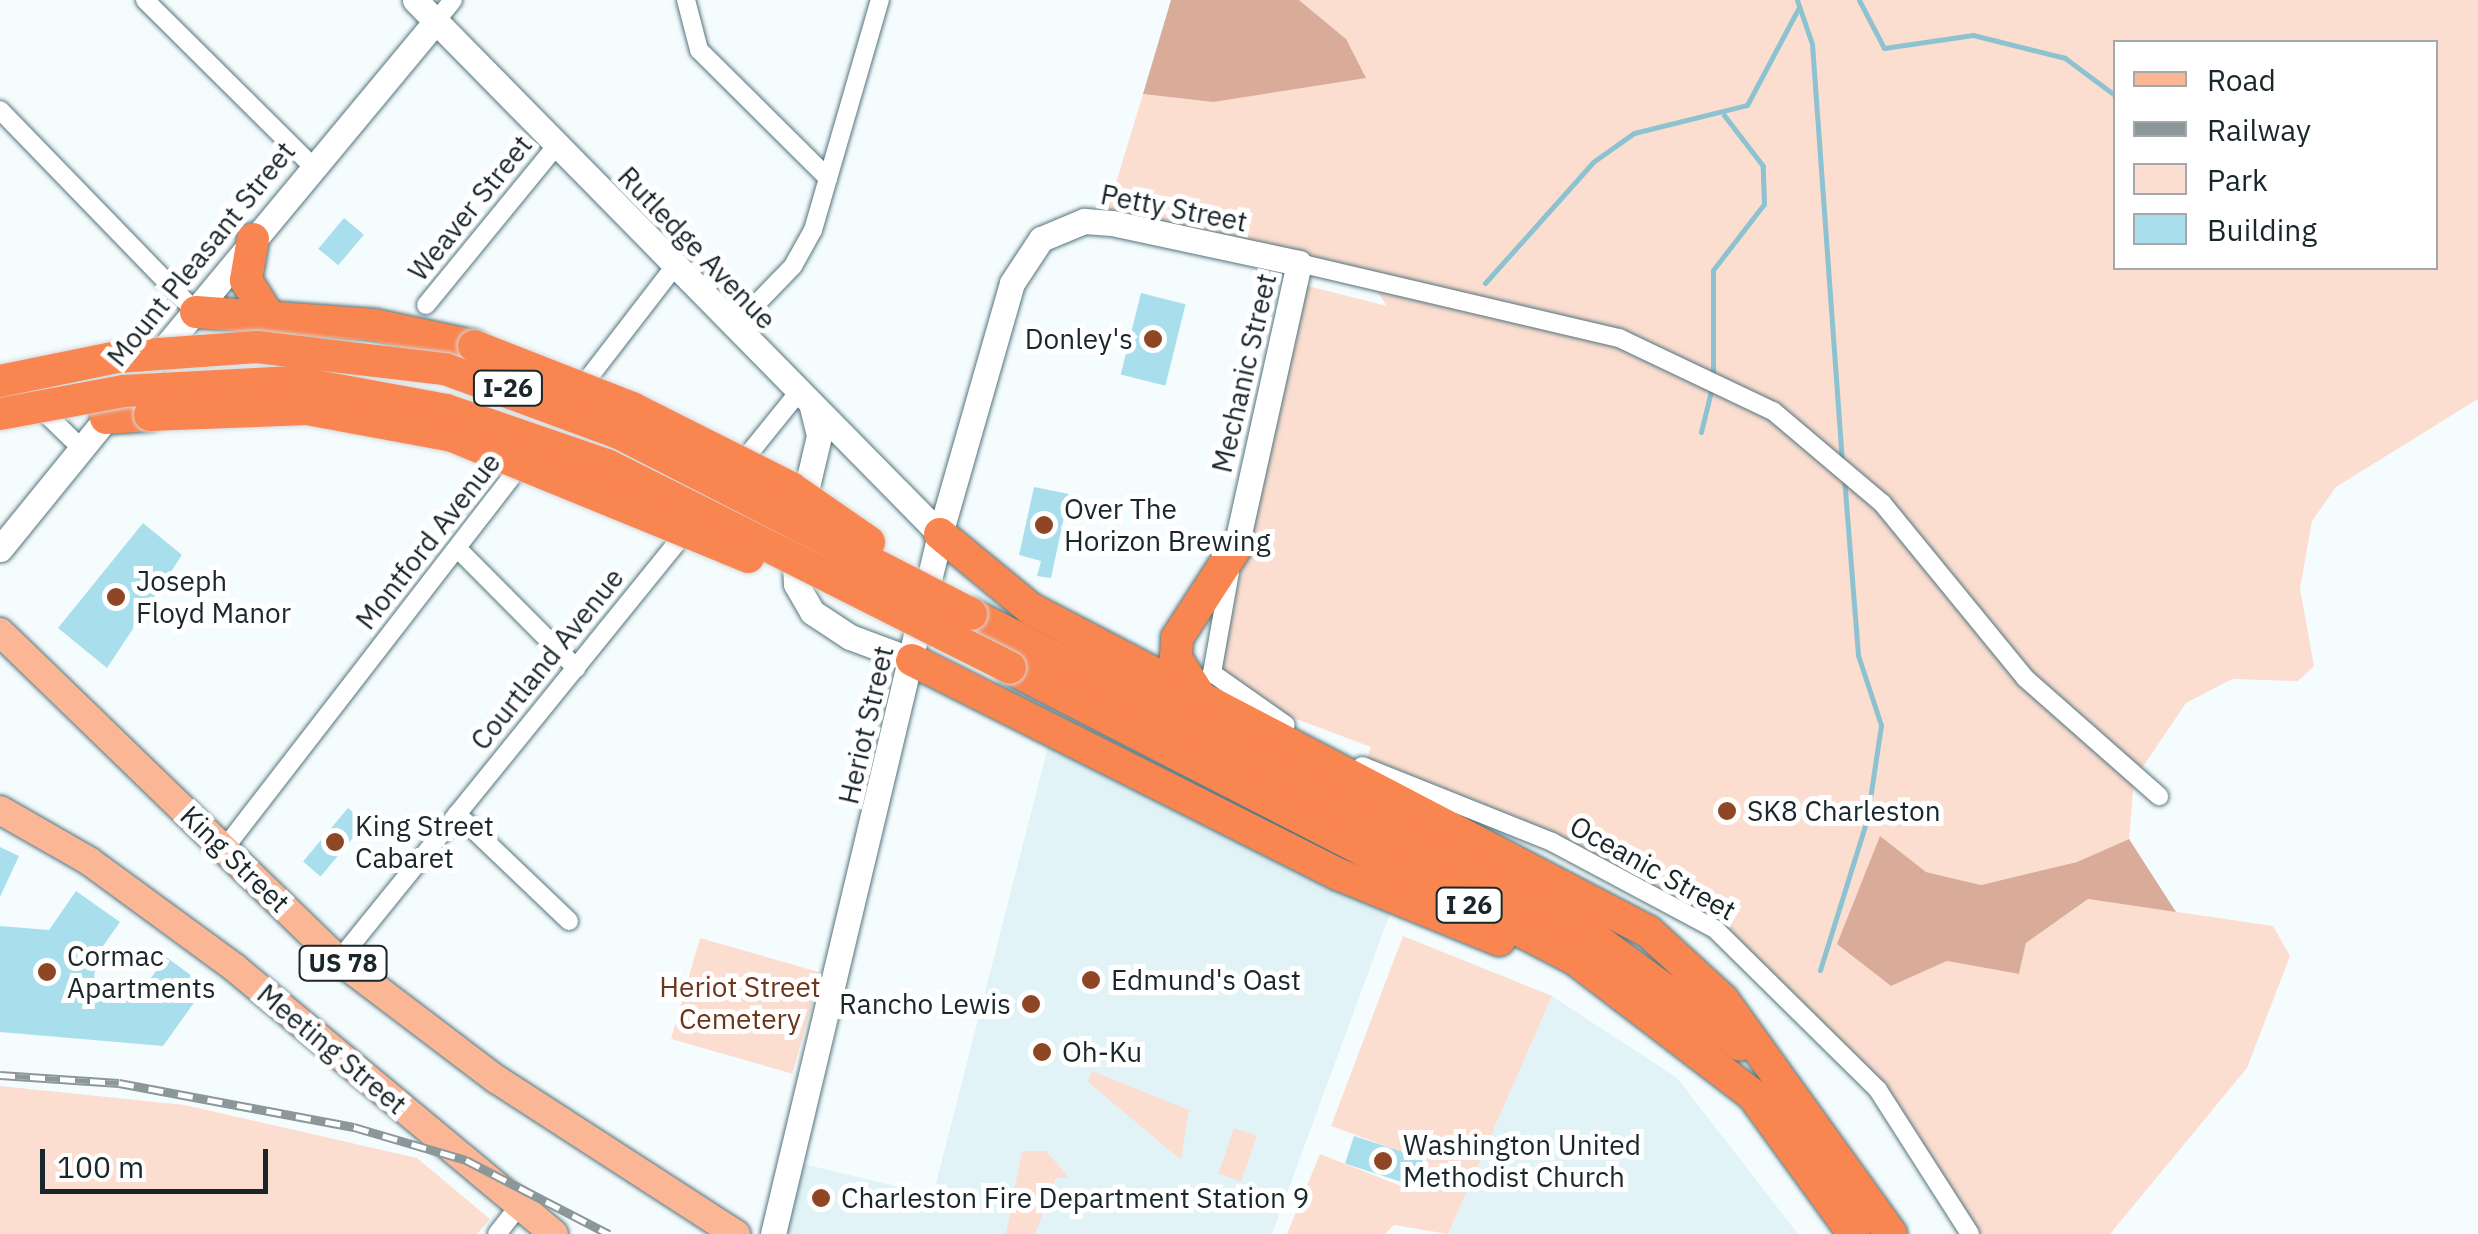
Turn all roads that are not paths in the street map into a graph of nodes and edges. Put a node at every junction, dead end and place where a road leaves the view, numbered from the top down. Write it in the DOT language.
graph roads {
  1 [pos="145,0"];
  2 [pos="414,0"];
  3 [pos="453,0"];
  4 [pos="686,0"];
  5 [pos="880,0"];
  6 [pos="436,21"];
  7 [pos="0,110"];
  8 [pos="556,146"];
  9 [pos="311,165"];
  10 [pos="828,178"];
  11 [pos="253,239"];
  12 [pos="1041,239"];
  13 [pos="1299,263"];
  14 [pos="674,266"];
  15 [pos="426,305"];
  16 [pos="196,312"];
  17 [pos="267,314"];
  18 [pos="733,328"];
  19 [pos="0,368"];
  20 [pos="0,380"];
  21 [pos="805,400"];
  22 [pos="0,414"];
  23 [pos="106,418"];
  24 [pos="81,448"];
  25 [pos="940,534"];
  26 [pos="1236,547"];
  27 [pos="0,548"];
  28 [pos="458,548"];
  29 [pos="971,614"];
  30 [pos="902,616"];
  31 [pos="0,632"];
  32 [pos="1014,653"];
  33 [pos="912,660"];
  34 [pos="576,668"];
  35 [pos="1206,684"];
  36 [pos="2159,796"];
  37 [pos="0,810"];
  38 [pos="457,814"];
  39 [pos="224,849"];
  40 [pos="569,921"];
  41 [pos="339,960"];
  42 [pos="1688,1036"];
  43 [pos="1801,1103"];
  44 [pos="520,1205"];
  45 [pos="498,1234"];
  46 [pos="554,1234"];
  47 [pos="736,1234"];
  48 [pos="773,1234"];
  49 [pos="1854,1234"];
  50 [pos="1892,1234"];
  51 [pos="1970,1234"];
  1 -- 9 [label="street"];
  2 -- 6 [label="main road, Rutledge Avenue"];
  3 -- 6 [label="street, Mount Pleasant Street"];
  4 -- 10 [label="street"];
  5 -- 10 [label="street"];
  6 -- 8 [label="main road, Rutledge Avenue"];
  6 -- 9 [label="main road, Mount Pleasant Street"];
  7 -- 16 [label="street"];
  8 -- 14 [label="main road, Rutledge Avenue"];
  8 -- 15 [label="street, Weaver Street"];
  9 -- 11 [label="main road, Mount Pleasant Street"];
  10 -- 18 [label="street"];
  11 -- 16 [label="main road, Mount Pleasant Street"];
  11 -- 17 [label="highway"];
  12 -- 13 [label="main road, Petty Street"];
  12 -- 25 [label="main road, Heriot Street"];
  13 -- 26 [label="main road, Mechanic Street"];
  13 -- 36 [label="street"];
  14 -- 18 [label="main road, Rutledge Avenue"];
  14 -- 28 [label="street, Montford Avenue"];
  16 -- 17 [label="highway"];
  16 -- 23 [label="main road, Mount Pleasant Street"];
  17 -- 29 [label="highway, bridge"];
  18 -- 21 [label="main road, Rutledge Avenue"];
  19 -- 24 [label="street"];
  20 -- 29 [label="highway, I-26, bridge"];
  21 -- 25 [label="main road, Rutledge Avenue"];
  21 -- 33 [label="main road"];
  21 -- 34 [label="street, Courtland Avenue"];
  22 -- 30 [label="highway, I-26, bridge"];
  23 -- 24 [label="main road, Mount Pleasant Street"];
  23 -- 30 [label="highway, bridge"];
  24 -- 27 [label="main road, Mount Pleasant Street"];
  25 -- 33 [label="main road, Heriot Street"];
  25 -- 35 [label="highway"];
  26 -- 35 [label="highway"];
  28 -- 34 [label="street"];
  28 -- 39 [label="street, Montford Avenue"];
  29 -- 32 [label="highway, I-26"];
  30 -- 32 [label="highway, I-26, bridge"];
  31 -- 39 [label="main road, King Street / US 78"];
  32 -- 42 [label="highway, I 26"];
  32 -- 43 [label="highway, I 26"];
  33 -- 42 [label="highway"];
  33 -- 48 [label="main road, Heriot Street"];
  34 -- 38 [label="street, Courtland Avenue"];
  35 -- 43 [label="highway"];
  35 -- 51 [label="street, Oceanic Street"];
  37 -- 44 [label="main road, Meeting Street"];
  38 -- 40 [label="street"];
  38 -- 41 [label="street, Courtland Avenue"];
  39 -- 41 [label="main road, King Street / US 78"];
  41 -- 47 [label="main road, King Street / US 78"];
  42 -- 49 [label="highway, I 26"];
  43 -- 50 [label="highway, I 26"];
  44 -- 45 [label="street"];
  44 -- 46 [label="main road, Meeting Street"];
}
